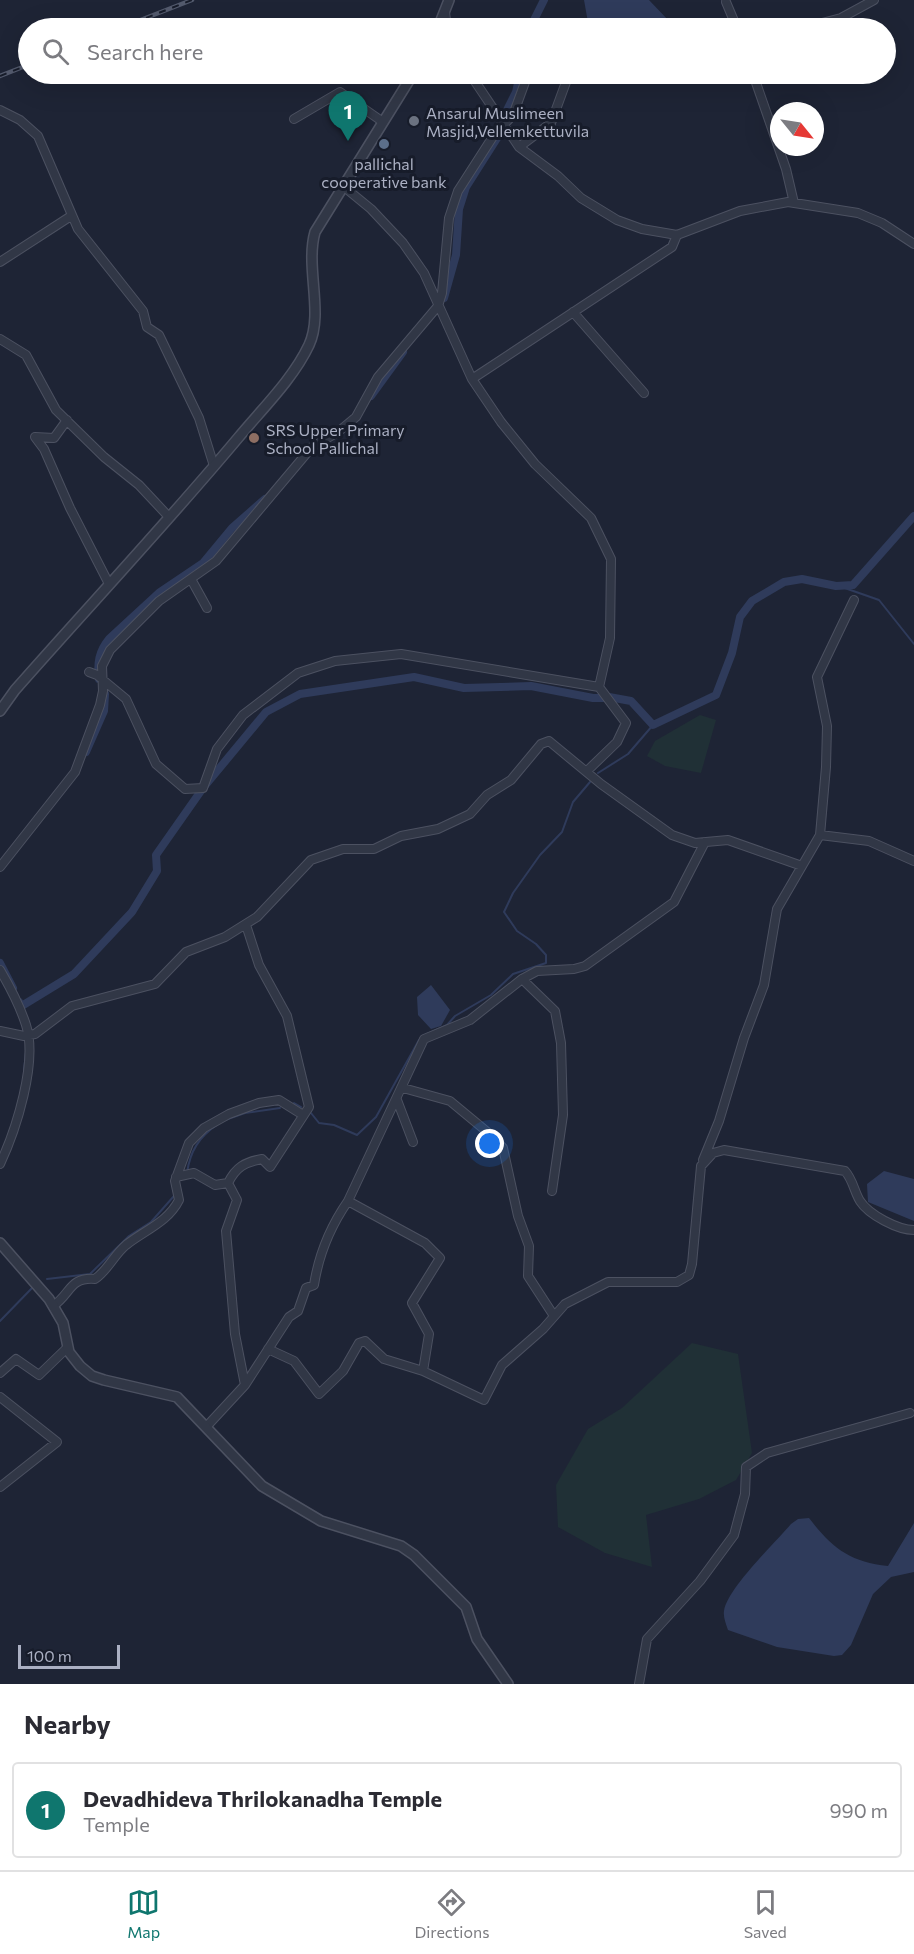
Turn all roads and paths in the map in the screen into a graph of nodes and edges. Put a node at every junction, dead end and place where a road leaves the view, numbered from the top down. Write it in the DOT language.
graph roads {
  1 [pos="449,0"];
  2 [pos="874,0"];
  3 [pos="726,2"];
  4 [pos="444,12"];
  5 [pos="442,18"];
  6 [pos="445,18"];
  7 [pos="733,18"];
  8 [pos="841,18"];
  9 [pos="407,84"];
  10 [pos="477,84"];
  11 [pos="525,84"];
  12 [pos="565,84"];
  13 [pos="756,84"];
  14 [pos="0,110"];
  15 [pos="294,119"];
  16 [pos="383,122"];
  17 [pos="505,124"];
  18 [pos="519,147"];
  19 [pos="344,186"];
  20 [pos="794,203"];
  21 [pos="71,216"];
  22 [pos="677,234"];
  23 [pos="914,244"];
  24 [pos="0,262"];
  25 [pos="438,306"];
  26 [pos="573,312"];
  27 [pos="0,339"];
  28 [pos="472,379"];
  29 [pos="644,393"];
  30 [pos="67,420"];
  31 [pos="214,466"];
  32 [pos="169,516"];
  33 [pos="191,579"];
  34 [pos="109,584"];
  35 [pos="854,600"];
  36 [pos="207,608"];
  37 [pos="89,672"];
  38 [pos="103,680"];
  39 [pos="599,687"];
  40 [pos="0,711"];
  41 [pos="587,771"];
  42 [pos="820,835"];
  43 [pos="705,842"];
  44 [pos="914,861"];
  45 [pos="802,866"];
  46 [pos="0,867"];
  47 [pos="246,925"];
  48 [pos="0,970"];
  49 [pos="522,979"];
  50 [pos="0,1031"];
  51 [pos="28,1035"];
  52 [pos="403,1088"];
  53 [pos="398,1100"];
  54 [pos="303,1115"];
  55 [pos="413,1142"];
  56 [pos="0,1164"];
  57 [pos="701,1166"];
  58 [pos="176,1177"];
  59 [pos="228,1183"];
  60 [pos="552,1191"];
  61 [pos="348,1201"];
  62 [pos="914,1230"];
  63 [pos="0,1243"];
  64 [pos="53,1306"];
  65 [pos="555,1316"];
  66 [pos="68,1347"];
  67 [pos="268,1350"];
  68 [pos="423,1371"];
  69 [pos="0,1373"];
  70 [pos="245,1385"];
  71 [pos="0,1397"];
  72 [pos="910,1413"];
  73 [pos="207,1426"];
  74 [pos="0,1487"];
  75 [pos="508,1684"];
  76 [pos="639,1684"];
  1 -- 4 [label="street"];
  2 -- 8 [label="street"];
  3 -- 7 [label="street"];
  4 -- 5 [label="street"];
  4 -- 6 [label="street"];
  9 -- 16 [label="street"];
  10 -- 17 [label="street"];
  11 -- 17 [label="street"];
  12 -- 18 [label="street"];
  13 -- 20 [label="street"];
  14 -- 21 [label="street"];
  15 -- 16 [label="street"];
  16 -- 19 [label="street"];
  17 -- 18 [label="street"];
  17 -- 25 [label="street"];
  18 -- 22 [label="street"];
  19 -- 25 [label="street"];
  19 -- 31 [label="street"];
  20 -- 22 [label="street"];
  20 -- 23 [label="street"];
  21 -- 24 [label="street"];
  21 -- 31 [label="street"];
  22 -- 26 [label="street"];
  25 -- 28 [label="street"];
  25 -- 33 [label="street"];
  26 -- 28 [label="street"];
  26 -- 29 [label="street"];
  27 -- 30 [label="street"];
  28 -- 39 [label="street"];
  30 -- 32 [label="street"];
  30 -- 34 [label="street"];
  31 -- 32 [label="street"];
  32 -- 34 [label="street"];
  33 -- 36 [label="street"];
  33 -- 38 [label="street"];
  34 -- 40 [label="street"];
  35 -- 42 [label="street"];
  37 -- 38 [label="street"];
  38 -- 39 [label="street"];
  38 -- 46 [label="street"];
  39 -- 41 [label="street"];
  41 -- 43 [label="street"];
  41 -- 47 [label="street"];
  42 -- 44 [label="street"];
  42 -- 45 [label="street"];
  43 -- 45 [label="street"];
  43 -- 49 [label="street"];
  45 -- 57 [label="street"];
  47 -- 51 [label="street"];
  47 -- 54 [label="street"];
  48 -- 51 [label="street"];
  49 -- 52 [label="street"];
  49 -- 60 [label="street"];
  50 -- 51 [label="street"];
  51 -- 56 [label="street"];
  52 -- 53 [label="street"];
  52 -- 65 [label="street"];
  53 -- 55 [label="street"];
  53 -- 61 [label="street"];
  54 -- 58 [label="street"];
  54 -- 59 [label="street"];
  57 -- 62 [label="street"];
  57 -- 65 [label="street"];
  58 -- 59 [label="street"];
  58 -- 64 [label="street"];
  59 -- 70 [label="street"];
  61 -- 67 [label="street"];
  61 -- 68 [label="street"];
  63 -- 64 [label="street"];
  64 -- 66 [label="street"];
  65 -- 68 [label="street"];
  66 -- 69 [label="street"];
  66 -- 73 [label="street"];
  67 -- 68 [label="street"];
  67 -- 70 [label="street"];
  70 -- 73 [label="street"];
  71 -- 74 [label="street"];
  72 -- 76 [label="street"];
  73 -- 75 [label="street"];
}
